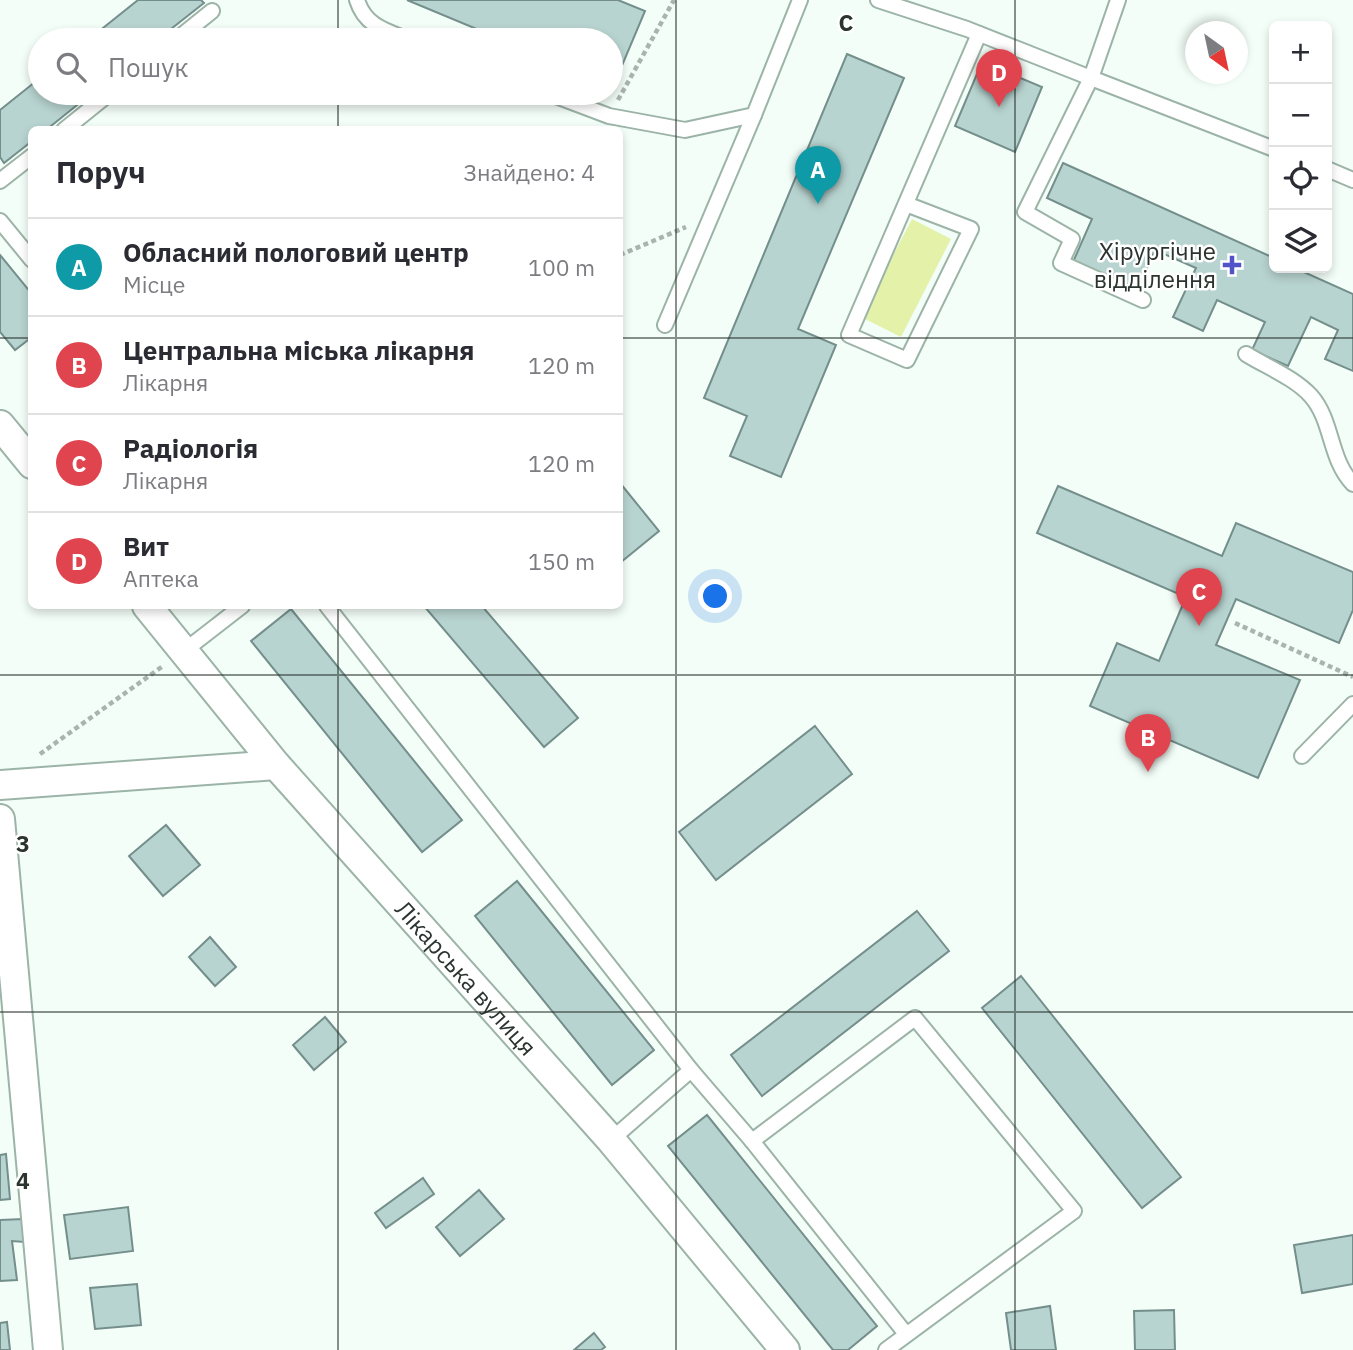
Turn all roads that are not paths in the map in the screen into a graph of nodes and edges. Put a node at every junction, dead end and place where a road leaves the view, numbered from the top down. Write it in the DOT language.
graph roads {
  1 [pos="356,0"];
  2 [pos="800,0"];
  3 [pos="878,0"];
  4 [pos="1118,0"];
  5 [pos="212,11"];
  6 [pos="191,28"];
  7 [pos="377,28"];
  8 [pos="979,34"];
  9 [pos="1091,78"];
  10 [pos="95,105"];
  11 [pos="580,105"];
  12 [pos="754,115"];
  13 [pos="69,126"];
  14 [pos="1269,147"];
  15 [pos="28,159"];
  16 [pos="1332,171"];
  17 [pos="1353,180"];
  18 [pos="0,181"];
  19 [pos="906,204"];
  20 [pos="0,221"];
  21 [pos="28,255"];
  22 [pos="1143,300"];
  23 [pos="665,325"];
  24 [pos="1246,354"];
  25 [pos="0,425"];
  26 [pos="28,459"];
  27 [pos="1353,484"];
  28 [pos="149,609"];
  29 [pos="238,609"];
  30 [pos="329,609"];
  31 [pos="184,651"];
  32 [pos="1353,704"];
  33 [pos="1302,756"];
  34 [pos="276,765"];
  35 [pos="0,785"];
  36 [pos="0,819"];
  37 [pos="691,1070"];
  38 [pos="611,1140"];
  39 [pos="752,1141"];
  40 [pos="906,1334"];
  41 [pos="48,1350"];
  42 [pos="785,1350"];
  43 [pos="886,1350"];
  1 -- 7 [label="lane"];
  2 -- 12 [label="lane"];
  3 -- 8 [label="lane"];
  4 -- 9 [label="lane"];
  5 -- 6 [label="lane"];
  8 -- 9 [label="lane"];
  8 -- 19 [label="lane"];
  9 -- 14 [label="lane"];
  9 -- 22 [label="lane"];
  10 -- 13 [label="lane"];
  11 -- 12 [label="lane"];
  12 -- 23 [label="lane"];
  15 -- 18 [label="lane"];
  16 -- 17 [label="lane"];
  19 -- 19 [label="lane"];
  20 -- 21 [label="lane"];
  24 -- 27 [label="lane"];
  25 -- 26 [label="street"];
  28 -- 31 [label="street, Лікарська вулиця"];
  29 -- 31 [label="lane"];
  30 -- 37 [label="lane"];
  31 -- 34 [label="street, Лікарська вулиця"];
  32 -- 33 [label="lane"];
  34 -- 35 [label="street"];
  34 -- 38 [label="street, Лікарська вулиця"];
  36 -- 41 [label="street"];
  37 -- 38 [label="lane"];
  37 -- 39 [label="lane"];
  38 -- 42 [label="street, Лікарська вулиця"];
  39 -- 40 [label="lane"];
  39 -- 40 [label="lane"];
  40 -- 43 [label="lane"];
}
